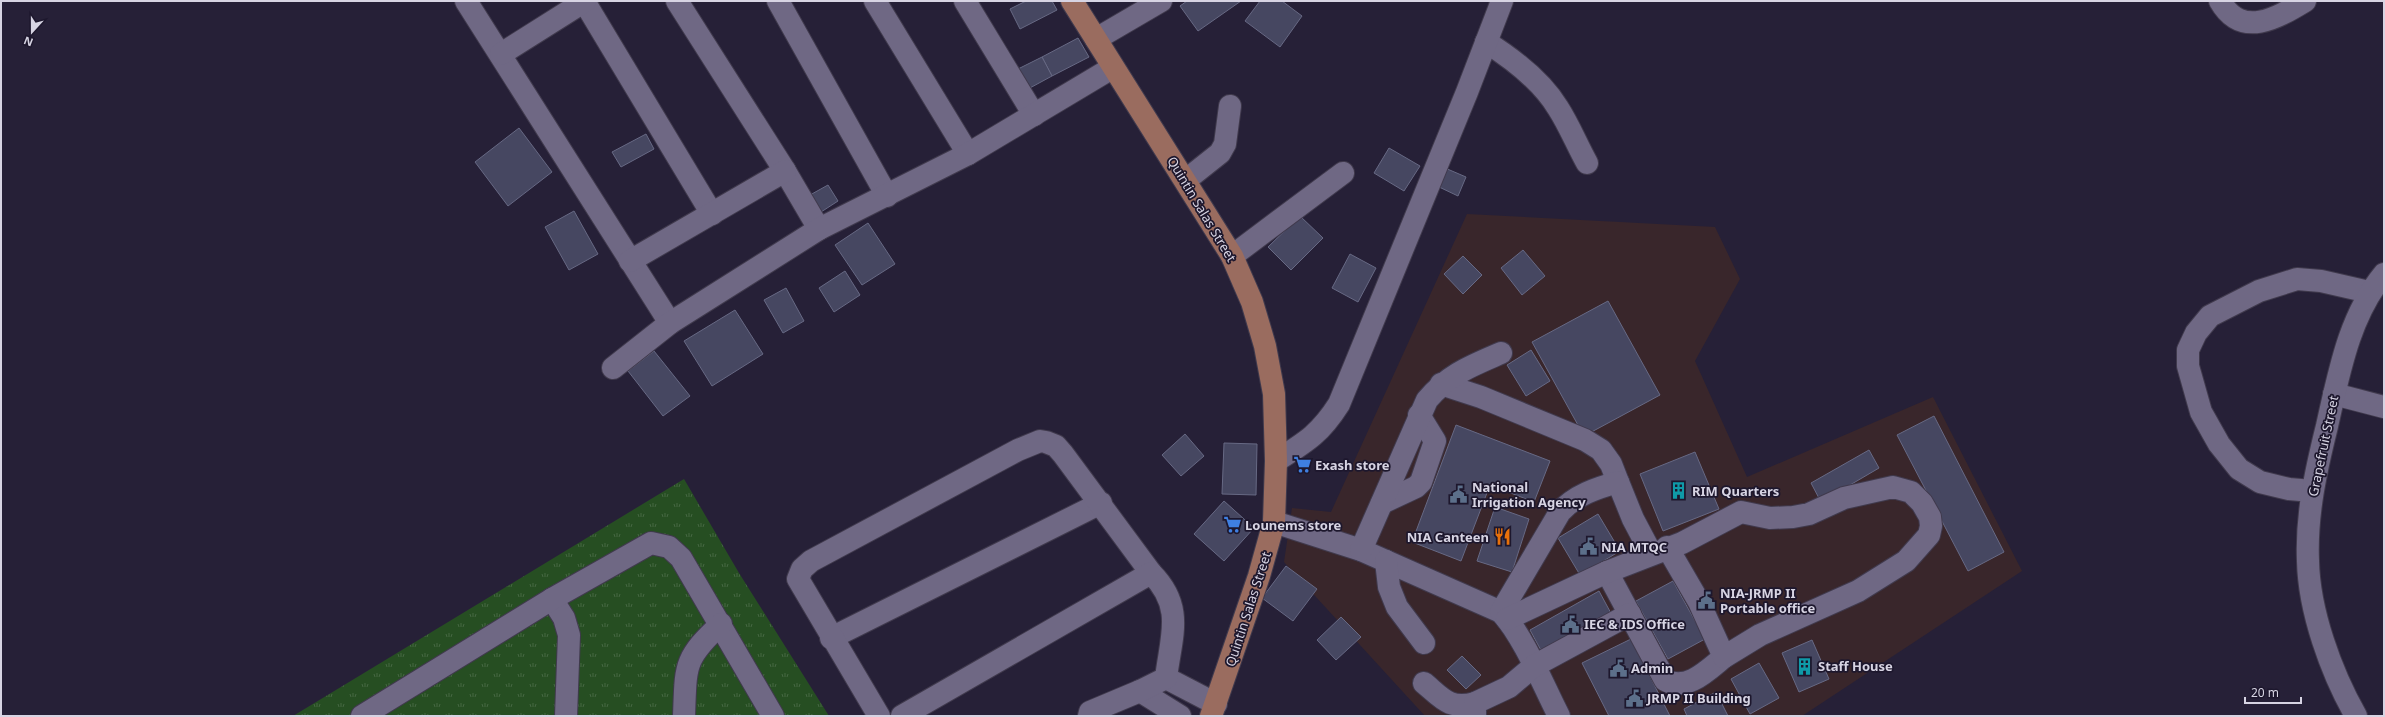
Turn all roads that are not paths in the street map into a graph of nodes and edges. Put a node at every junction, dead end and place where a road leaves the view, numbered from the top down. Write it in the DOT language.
graph roads {
  1 [pos="466,1"];
  2 [pos="584,1"];
  3 [pos="677,1"];
  4 [pos="778,1"];
  5 [pos="875,1"];
  6 [pos="964,1"];
  7 [pos="1072,1"];
  8 [pos="1161,1"];
  9 [pos="1502,1"];
  10 [pos="2220,1"];
  11 [pos="2305,1"];
  12 [pos="1096,39"];
  13 [pos="1486,42"];
  14 [pos="502,54"];
  15 [pos="1112,68"];
  16 [pos="1230,106"];
  17 [pos="1034,115"];
  18 [pos="968,154"];
  19 [pos="1587,163"];
  20 [pos="785,171"];
  21 [pos="1343,173"];
  22 [pos="1186,180"];
  23 [pos="887,196"];
  24 [pos="712,214"];
  25 [pos="819,229"];
  26 [pos="1232,256"];
  27 [pos="630,261"];
  28 [pos="2384,274"];
  29 [pos="2369,292"];
  30 [pos="670,323"];
  31 [pos="1502,353"];
  32 [pos="614,368"];
  33 [pos="1441,384"];
  34 [pos="2334,394"];
  35 [pos="2384,407"];
  36 [pos="1276,461"];
  37 [pos="1618,482"];
  38 [pos="2312,491"];
  39 [pos="1101,503"];
  40 [pos="1274,522"];
  41 [pos="1361,550"];
  42 [pos="1659,550"];
  43 [pos="1386,561"];
  44 [pos="1607,572"];
  45 [pos="1151,573"];
  46 [pos="552,599"];
  47 [pos="1630,614"];
  48 [pos="1504,616"];
  49 [pos="721,624"];
  50 [pos="831,638"];
  51 [pos="1424,643"];
  52 [pos="1724,657"];
  53 [pos="1534,666"];
  54 [pos="1166,678"];
  55 [pos="1424,683"];
  56 [pos="1140,691"];
  57 [pos="1214,710"];
  58 [pos="1475,710"];
  59 [pos="374,713"];
  60 [pos="1087,715"];
  61 [pos="566,716"];
  62 [pos="684,716"];
  63 [pos="773,716"];
  64 [pos="879,716"];
  65 [pos="902,716"];
  66 [pos="1180,716"];
  67 [pos="1559,716"];
  68 [pos="2356,716"];
  1 -- 14 [label="street"];
  2 -- 14 [label="street"];
  2 -- 24 [label="street"];
  3 -- 20 [label="street"];
  4 -- 23 [label="street"];
  5 -- 18 [label="street"];
  6 -- 17 [label="street"];
  7 -- 12 [label="main road, Quintin Salas Street"];
  8 -- 12 [label="street"];
  9 -- 13 [label="street"];
  10 -- 11 [label="street"];
  12 -- 15 [label="main road, Quintin Salas Street"];
  13 -- 19 [label="street"];
  13 -- 36 [label="street"];
  14 -- 27 [label="street"];
  15 -- 17 [label="street"];
  15 -- 22 [label="main road, Quintin Salas Street"];
  16 -- 22 [label="street"];
  17 -- 18 [label="street"];
  18 -- 23 [label="street"];
  20 -- 24 [label="street"];
  20 -- 25 [label="street"];
  21 -- 26 [label="street"];
  22 -- 26 [label="main road, Quintin Salas Street"];
  23 -- 25 [label="street"];
  24 -- 27 [label="street"];
  25 -- 30 [label="street"];
  26 -- 36 [label="main road, Quintin Salas Street"];
  27 -- 30 [label="street"];
  28 -- 29 [label="street, Grapefruit Street"];
  29 -- 34 [label="street, Grapefruit Street"];
  29 -- 38 [label="street"];
  30 -- 32 [label="street"];
  31 -- 33 [label="street"];
  33 -- 37 [label="street"];
  33 -- 41 [label="street"];
  34 -- 35 [label="street"];
  34 -- 38 [label="street, Grapefruit Street"];
  36 -- 40 [label="main road, Quintin Salas Street"];
  37 -- 42 [label="street"];
  37 -- 48 [label="street"];
  38 -- 68 [label="street, Grapefruit Street"];
  39 -- 45 [label="street"];
  39 -- 50 [label="street"];
  39 -- 50 [label="street"];
  40 -- 41 [label="street"];
  40 -- 57 [label="main road, Quintin Salas Street"];
  41 -- 43 [label="street"];
  42 -- 44 [label="street"];
  42 -- 52 [label="street"];
  42 -- 52 [label="street"];
  43 -- 48 [label="street"];
  43 -- 51 [label="street"];
  44 -- 47 [label="street"];
  44 -- 48 [label="street"];
  45 -- 54 [label="street"];
  45 -- 65 [label="street"];
  46 -- 49 [label="street"];
  46 -- 59 [label="street"];
  46 -- 61 [label="street"];
  47 -- 52 [label="street"];
  47 -- 53 [label="street"];
  48 -- 53 [label="street"];
  49 -- 62 [label="street"];
  49 -- 63 [label="street"];
  50 -- 64 [label="street"];
  53 -- 58 [label="street"];
  53 -- 67 [label="street"];
  54 -- 56 [label="street"];
  54 -- 57 [label="street"];
  55 -- 58 [label="street"];
  56 -- 60 [label="street"];
  56 -- 66 [label="street"];
}
